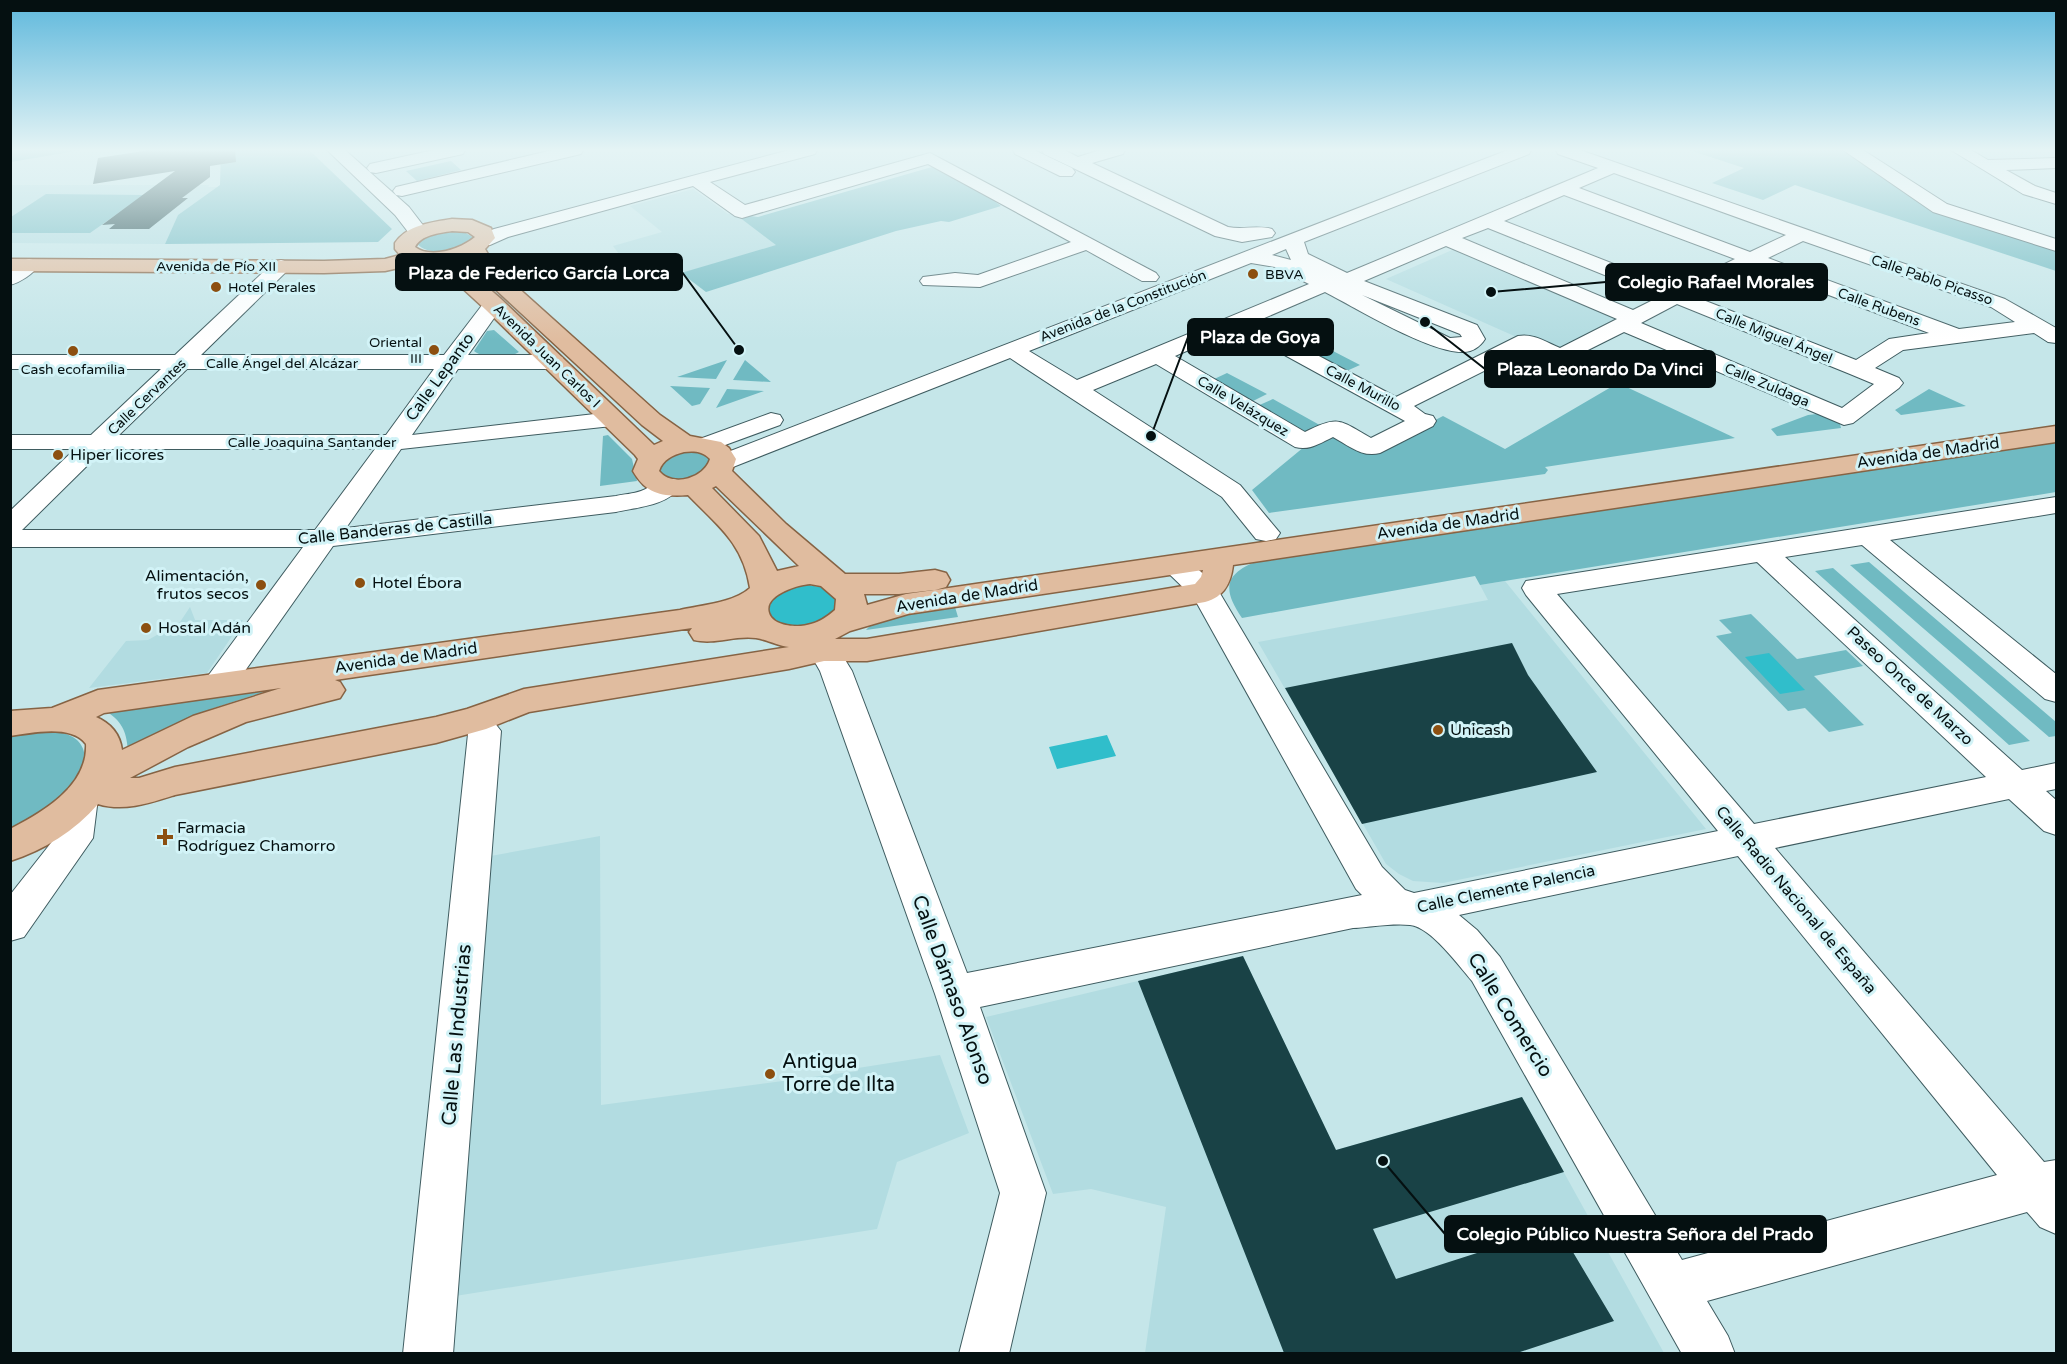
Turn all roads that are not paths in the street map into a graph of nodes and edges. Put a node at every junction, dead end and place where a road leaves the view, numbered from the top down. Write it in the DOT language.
graph roads {
  1 [pos="403,214"];
  2 [pos="429,214"];
  3 [pos="528,214"];
  4 [pos="572,214"];
  5 [pos="1033,214"];
  6 [pos="1150,214"];
  7 [pos="1183,214"];
  8 [pos="1317,214"];
  9 [pos="1360,214"];
  10 [pos="1506,214"];
  11 [pos="1629,214"];
  12 [pos="1745,214"];
  13 [pos="1769,214"];
  14 [pos="1958,214"];
  15 [pos="1488,221"];
  16 [pos="445,226"];
  17 [pos="1265,233"];
  18 [pos="1802,234"];
  19 [pos="413,237"];
  20 [pos="476,238"];
  21 [pos="1447,239"];
  22 [pos="1293,240"];
  23 [pos="1088,243"];
  24 [pos="1206,244"];
  25 [pos="2056,245"];
  26 [pos="10,255"];
  27 [pos="430,257"];
  28 [pos="1249,257"];
  29 [pos="1750,260"];
  30 [pos="20,266"];
  31 [pos="282,266"];
  32 [pos="1149,277"];
  33 [pos="10,279"];
  34 [pos="930,281"];
  35 [pos="1336,282"];
  36 [pos="1677,295"];
  37 [pos="493,304"];
  38 [pos="2049,318"];
  39 [pos="1238,321"];
  40 [pos="1629,321"];
  41 [pos="1958,336"];
  42 [pos="2056,337"];
  43 [pos="1011,349"];
  44 [pos="1158,355"];
  45 [pos="10,362"];
  46 [pos="183,362"];
  47 [pos="554,362"];
  48 [pos="925,362"];
  49 [pos="451,363"];
  50 [pos="1858,369"];
  51 [pos="1074,390"];
  52 [pos="1396,406"];
  53 [pos="790,413"];
  54 [pos="1844,418"];
  55 [pos="612,419"];
  56 [pos="2056,420"];
  57 [pos="1424,421"];
  58 [pos="2056,434"];
  59 [pos="10,442"];
  60 [pos="394,442"];
  61 [pos="98,443"];
  62 [pos="651,459"];
  63 [pos="699,466"];
  64 [pos="2056,505"];
  65 [pos="10,526"];
  66 [pos="1266,533"];
  67 [pos="1867,535"];
  68 [pos="10,538"];
  69 [pos="323,539"];
  70 [pos="1763,552"];
  71 [pos="1220,557"];
  72 [pos="1174,565"];
  73 [pos="837,581"];
  74 [pos="1205,592"];
  75 [pos="761,606"];
  76 [pos="826,636"];
  77 [pos="219,684"];
  78 [pos="2056,691"];
  79 [pos="524,701"];
  80 [pos="58,719"];
  81 [pos="474,720"];
  82 [pos="15,722"];
  83 [pos="2056,776"];
  84 [pos="2017,784"];
  85 [pos="91,793"];
  86 [pos="2056,821"];
  87 [pos="1746,840"];
  88 [pos="10,846"];
  89 [pos="1412,909"];
  90 [pos="10,925"];
  91 [pos="955,994"];
  92 [pos="2050,1194"];
  93 [pos="1671,1287"];
  94 [pos="428,1353"];
  95 [pos="984,1353"];
  96 [pos="1710,1353"];
  1 -- 19 [label="street"];
  2 -- 16 [label="street"];
  3 -- 20 [label="street"];
  4 -- 20 [label="street"];
  5 -- 23 [label="street"];
  6 -- 24 [label="street"];
  7 -- 17 [label="street"];
  8 -- 17 [label="street, Avenida de la Constitución"];
  9 -- 22 [label="street, Avenida de la Constitución"];
  10 -- 15 [label="street"];
  11 -- 29 [label="street, Calle Rubens"];
  12 -- 18 [label="street, Calle Pablo Picasso"];
  13 -- 38 [label="street, Calle Pablo Picasso"];
  14 -- 25 [label="street"];
  15 -- 21 [label="street"];
  15 -- 36 [label="street, Calle Miguel Ángel"];
  16 -- 19 [label="main road, Avenida de Pío XII"];
  16 -- 20 [label="main road, Avenida de Pío XII"];
  17 -- 32 [label="street, Avenida de la Constitución"];
  18 -- 29 [label="street"];
  18 -- 38 [label="street, Calle Pablo Picasso"];
  19 -- 26 [label="main road, Avenida de Pío XII"];
  19 -- 27 [label="main road, Avenida Juan Carlos I"];
  20 -- 27 [label="main road, Avenida de Pío XII"];
  20 -- 63 [label="main road, Avenida Juan Carlos I"];
  21 -- 35 [label="street"];
  21 -- 40 [label="street, Calle Zuldaga"];
  22 -- 28 [label="street, Avenida de la Constitución"];
  22 -- 35 [label="street"];
  23 -- 32 [label="street"];
  23 -- 34 [label="street"];
  27 -- 31 [label="main road, Avenida de Pío XII"];
  27 -- 37 [label="main road, Avenida Juan Carlos I"];
  28 -- 35 [label="street"];
  28 -- 43 [label="street, Avenida de la Constitución"];
  29 -- 36 [label="street"];
  29 -- 41 [label="street, Calle Rubens"];
  30 -- 31 [label="main road, Avenida de Pío XII"];
  30 -- 33 [label="street"];
  31 -- 46 [label="street, Calle Cervantes"];
  32 -- 48 [label="street, Avenida de la Constitución"];
  35 -- 35 [label="street"];
  35 -- 39 [label="street"];
  36 -- 40 [label="street"];
  36 -- 50 [label="street, Calle Miguel Ángel"];
  37 -- 47 [label="main road, Avenida Juan Carlos I"];
  37 -- 49 [label="street, Calle Lepanto"];
  38 -- 41 [label="street"];
  38 -- 42 [label="street, Calle Pablo Picasso"];
  39 -- 44 [label="street"];
  39 -- 52 [label="street, Calle Murillo"];
  40 -- 52 [label="street"];
  40 -- 54 [label="street, Calle Zuldaga"];
  41 -- 50 [label="street"];
  43 -- 51 [label="street"];
  43 -- 63 [label="street, Avenida de la Constitución"];
  44 -- 51 [label="street"];
  44 -- 57 [label="street, Calle Velázquez"];
  45 -- 46 [label="street, Calle Ángel del Alcázar"];
  46 -- 49 [label="street, Calle Ángel del Alcázar"];
  46 -- 61 [label="street, Calle Cervantes"];
  47 -- 49 [label="street, Calle Ángel del Alcázar"];
  47 -- 55 [label="main road, Avenida Juan Carlos I"];
  49 -- 60 [label="street, Calle Lepanto"];
  50 -- 54 [label="street, Calle Miguel Ángel"];
  51 -- 66 [label="street"];
  52 -- 57 [label="street, Calle Murillo"];
  53 -- 63 [label="street"];
  55 -- 60 [label="street, Calle Joaquina Santander"];
  55 -- 62 [label="main road, Avenida Juan Carlos I"];
  56 -- 66 [label="main road, Avenida de Madrid"];
  58 -- 71 [label="main road, Avenida de Madrid"];
  59 -- 61 [label="street, Calle Joaquina Santander"];
  60 -- 61 [label="street, Calle Joaquina Santander"];
  60 -- 69 [label="street, Calle Lepanto"];
  61 -- 65 [label="street, Calle Cervantes"];
  62 -- 63 [label="main road"];
  62 -- 63 [label="main road, Avenida Juan Carlos I"];
  63 -- 69 [label="street, Calle Banderas de Castilla"];
  63 -- 73 [label="main road, Avenida Juan Carlos I"];
  63 -- 75 [label="main road, Avenida Juan Carlos I"];
  64 -- 67 [label="street"];
  66 -- 73 [label="main road, Avenida de Madrid"];
  67 -- 70 [label="street"];
  67 -- 78 [label="street"];
  68 -- 69 [label="street, Calle Banderas de Castilla"];
  69 -- 77 [label="street, Calle Lepanto"];
  70 -- 84 [label="street, Paseo Once de Marzo"];
  70 -- 87 [label="street, Calle Radio Nacional de España"];
  71 -- 72 [label="main road, Avenida de Madrid"];
  71 -- 74 [label="main road"];
  72 -- 74 [label="street, Calle Comercio"];
  72 -- 76 [label="main road, Avenida de Madrid"];
  73 -- 75 [label="main road"];
  73 -- 76 [label="main road"];
  74 -- 76 [label="main road, Avenida de Madrid"];
  74 -- 89 [label="street, Calle Comercio"];
  75 -- 76 [label="main road"];
  75 -- 77 [label="main road, Avenida de Madrid"];
  75 -- 85 [label="main road, Avenida de Madrid"];
  76 -- 79 [label="main road, Avenida de Madrid"];
  76 -- 91 [label="street, Calle Dámaso Alonso"];
  77 -- 80 [label="main road, Avenida de Madrid"];
  79 -- 81 [label="main road, Avenida de Madrid"];
  79 -- 85 [label="main road, Avenida de Madrid"];
  80 -- 82 [label="main road"];
  80 -- 85 [label="main road"];
  81 -- 85 [label="main road, Avenida de Madrid"];
  81 -- 94 [label="street, Calle Las Industrias"];
  83 -- 84 [label="street, Calle Clemente Palencia"];
  84 -- 86 [label="street, Paseo Once de Marzo"];
  84 -- 87 [label="street, Calle Clemente Palencia"];
  85 -- 88 [label="main road"];
  85 -- 90 [label="street"];
  87 -- 89 [label="street, Calle Clemente Palencia"];
  87 -- 92 [label="street, Calle Radio Nacional de España"];
  89 -- 91 [label="street, Calle Clemente Palencia"];
  89 -- 93 [label="street, Calle Comercio"];
  91 -- 95 [label="street, Calle Dámaso Alonso"];
  92 -- 93 [label="street"];
  93 -- 96 [label="street, Calle Comercio"];
}
